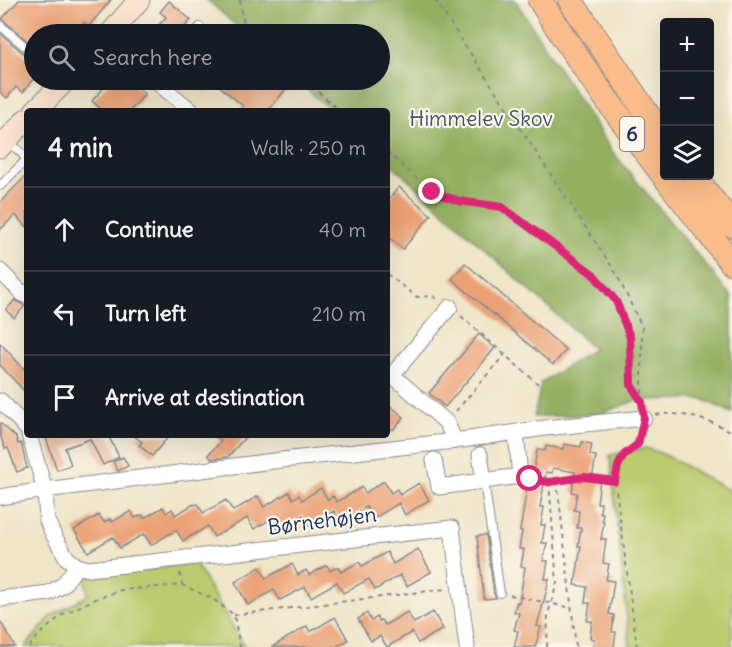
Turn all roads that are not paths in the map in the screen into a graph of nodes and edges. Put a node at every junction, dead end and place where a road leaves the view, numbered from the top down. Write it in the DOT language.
graph roads {
  1 [pos="139,0"];
  2 [pos="540,0"];
  3 [pos="570,0"];
  4 [pos="119,24"];
  5 [pos="0,25"];
  6 [pos="24,45"];
  7 [pos="56,90"];
  8 [pos="167,90"];
  9 [pos="38,108"];
  10 [pos="188,108"];
  11 [pos="24,122"];
  12 [pos="660,132"];
  13 [pos="4,143"];
  14 [pos="24,157"];
  15 [pos="24,162"];
  16 [pos="697,180"];
  17 [pos="0,186"];
  18 [pos="732,225"];
  19 [pos="732,263"];
  20 [pos="0,271"];
  21 [pos="24,295"];
  22 [pos="450,307"];
  23 [pos="1,401"];
  24 [pos="644,418"];
  25 [pos="24,426"];
  26 [pos="516,433"];
  27 [pos="30,438"];
  28 [pos="454,441"];
  29 [pos="480,455"];
  30 [pos="434,460"];
  31 [pos="484,481"];
  32 [pos="45,490"];
  33 [pos="0,498"];
  34 [pos="76,566"];
  35 [pos="500,593"];
  36 [pos="0,599"];
  37 [pos="467,647"];
  1 -- 4 [label="street"];
  2 -- 19 [label="main road, 6"];
  3 -- 12 [label="main road, 6"];
  5 -- 6 [label="lane"];
  7 -- 9 [label="street"];
  8 -- 10 [label="street"];
  11 -- 13 [label="street"];
  13 -- 14 [label="lane"];
  15 -- 17 [label="lane"];
  16 -- 18 [label="main road"];
  20 -- 21 [label="street"];
  22 -- 28 [label="street"];
  23 -- 25 [label="street"];
  24 -- 26 [label="street"];
  26 -- 28 [label="street"];
  26 -- 31 [label="street"];
  27 -- 32 [label="street"];
  28 -- 32 [label="street"];
  29 -- 31 [label="street"];
  30 -- 31 [label="street"];
  31 -- 35 [label="lane"];
  32 -- 33 [label="street"];
  32 -- 34 [label="street"];
  34 -- 36 [label="street"];
  34 -- 37 [label="street, Børnehøjen"];
}
